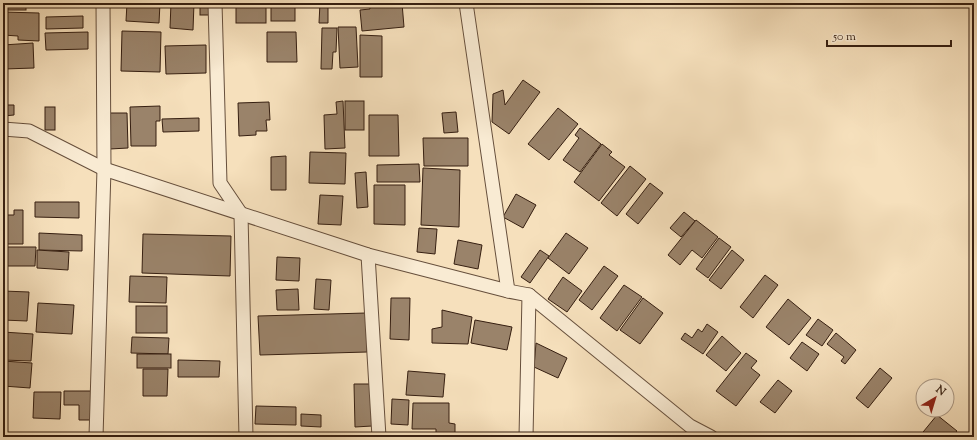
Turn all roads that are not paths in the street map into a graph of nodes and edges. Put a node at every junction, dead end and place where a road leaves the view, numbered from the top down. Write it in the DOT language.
graph roads {
  1 [pos="103,3"];
  2 [pos="215,3"];
  3 [pos="466,3"];
  4 [pos="3,129"];
  5 [pos="104,169"];
  6 [pos="241,214"];
  7 [pos="368,255"];
  8 [pos="508,291"];
  9 [pos="529,295"];
  10 [pos="687,432"];
  11 [pos="96,437"];
  12 [pos="246,437"];
  13 [pos="379,437"];
  14 [pos="526,437"];
  15 [pos="711,437"];
  1 -- 5 [label="street"];
  2 -- 6 [label="street"];
  3 -- 8 [label="street"];
  4 -- 5 [label="street"];
  5 -- 6 [label="street"];
  5 -- 11 [label="street"];
  6 -- 7 [label="street"];
  6 -- 12 [label="street"];
  7 -- 8 [label="street"];
  7 -- 13 [label="street"];
  8 -- 9 [label="street"];
  9 -- 10 [label="street"];
  9 -- 14 [label="street"];
  10 -- 15 [label="street"];
}
